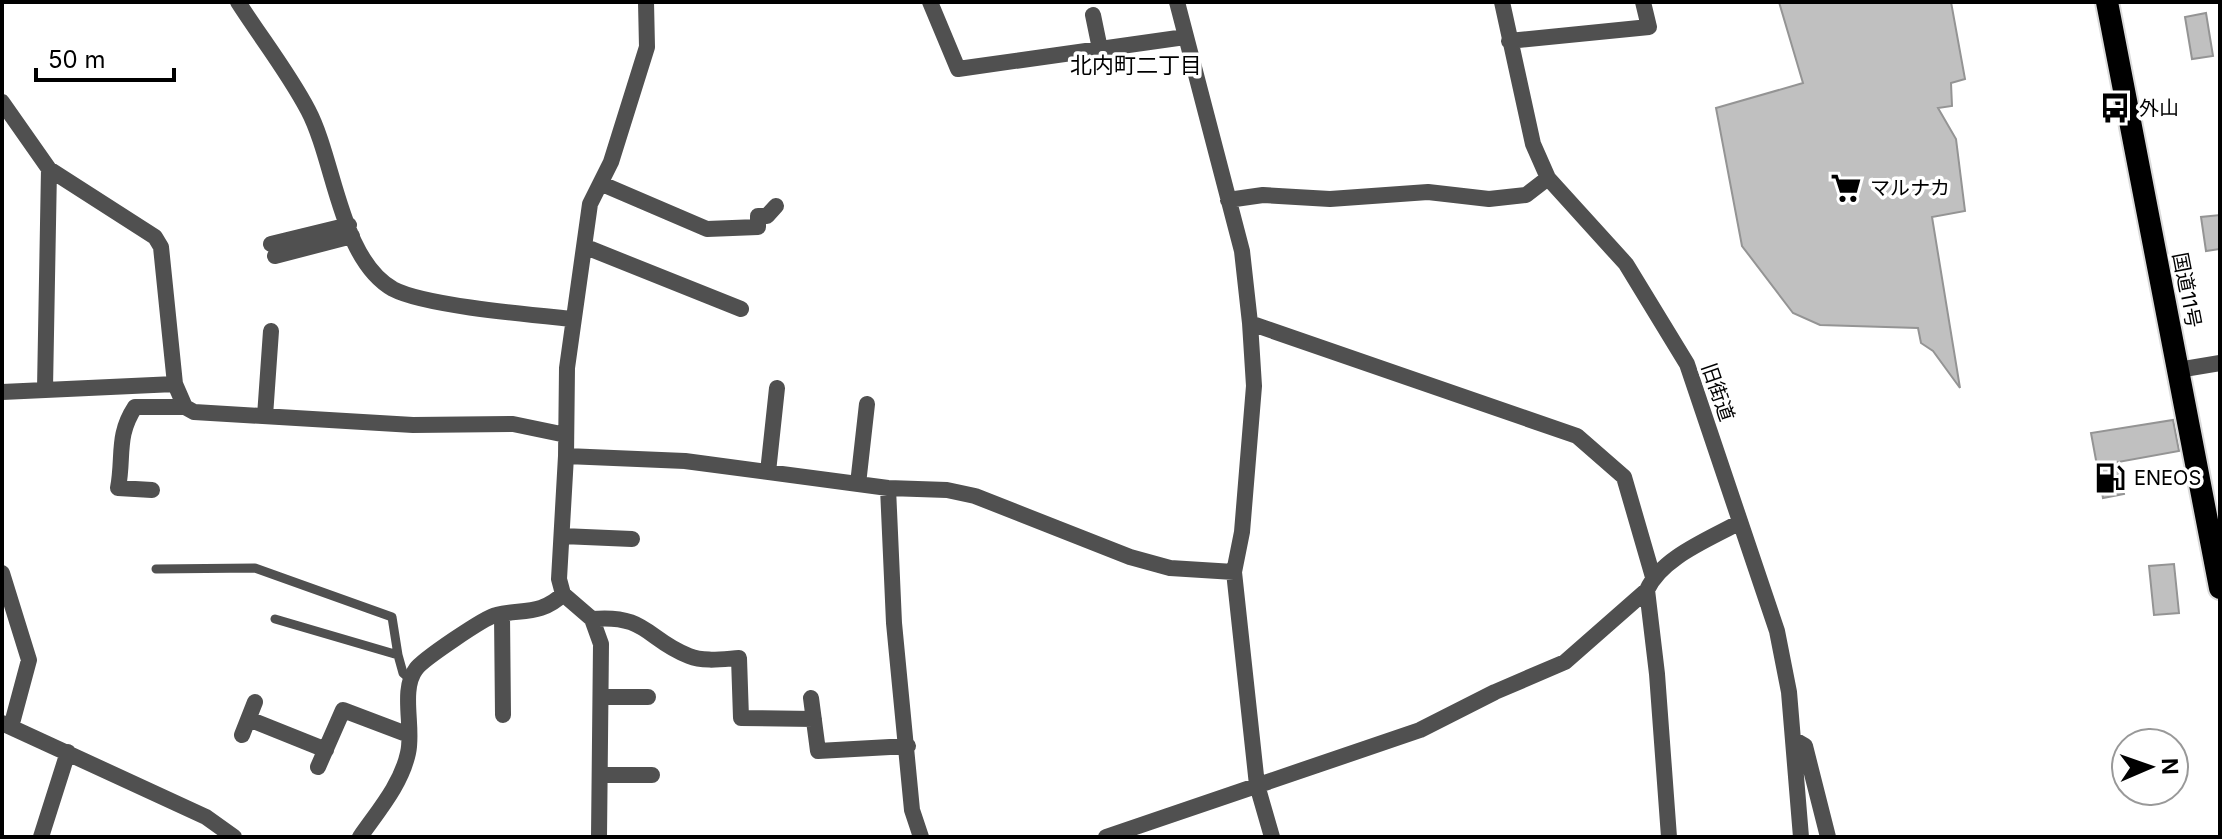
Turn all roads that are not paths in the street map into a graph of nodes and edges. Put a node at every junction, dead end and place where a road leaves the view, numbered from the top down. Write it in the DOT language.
graph roads {
  1 [pos="238,2"];
  2 [pos="646,2"];
  3 [pos="930,2"];
  4 [pos="1177,2"];
  5 [pos="1502,2"];
  6 [pos="1643,2"];
  7 [pos="2107,2"];
  8 [pos="1093,15"];
  9 [pos="1185,37"];
  10 [pos="1509,41"];
  11 [pos="1100,49"];
  12 [pos="2,102"];
  13 [pos="49,169"];
  14 [pos="1548,178"];
  15 [pos="602,184"];
  16 [pos="1228,200"];
  17 [pos="776,206"];
  18 [pos="350,231"];
  19 [pos="586,247"];
  20 [pos="273,250"];
  21 [pos="741,309"];
  22 [pos="573,319"];
  23 [pos="1250,323"];
  24 [pos="271,331"];
  25 [pos="2220,363"];
  26 [pos="2178,370"];
  27 [pos="175,384"];
  28 [pos="777,388"];
  29 [pos="45,389"];
  30 [pos="2,392"];
  31 [pos="867,404"];
  32 [pos="185,407"];
  33 [pos="265,416"];
  34 [pos="566,435"];
  35 [pos="566,456"];
  36 [pos="768,472"];
  37 [pos="858,484"];
  38 [pos="888,488"];
  39 [pos="152,490"];
  40 [pos="1740,522"];
  41 [pos="562,536"];
  42 [pos="632,539"];
  43 [pos="156,569"];
  44 [pos="1234,572"];
  45 [pos="2,573"];
  46 [pos="1650,583"];
  47 [pos="2220,588"];
  48 [pos="563,594"];
  49 [pos="502,615"];
  50 [pos="275,619"];
  51 [pos="592,619"];
  52 [pos="398,655"];
  53 [pos="410,679"];
  54 [pos="602,697"];
  55 [pos="648,697"];
  56 [pos="811,698"];
  57 [pos="255,702"];
  58 [pos="503,715"];
  59 [pos="814,719"];
  60 [pos="6,725"];
  61 [pos="409,735"];
  62 [pos="1793,739"];
  63 [pos="908,746"];
  64 [pos="326,750"];
  65 [pos="68,752"];
  66 [pos="318,767"];
  67 [pos="602,775"];
  68 [pos="652,775"];
  69 [pos="1257,785"];
  70 [pos="41,837"];
  71 [pos="234,837"];
  72 [pos="360,837"];
  73 [pos="599,837"];
  74 [pos="921,837"];
  75 [pos="1106,837"];
  76 [pos="1272,837"];
  77 [pos="1669,837"];
  78 [pos="1801,837"];
  79 [pos="1828,837"];
  1 -- 18 [label="street"];
  2 -- 15 [label="street"];
  3 -- 11 [label="street"];
  4 -- 9 [label="street"];
  5 -- 10 [label="street, 旧街道"];
  6 -- 10 [label="street"];
  7 -- 26 [label="highway, 国道11号"];
  8 -- 11 [label="street"];
  9 -- 11 [label="street"];
  9 -- 16 [label="street"];
  10 -- 14 [label="street, 旧街道"];
  12 -- 13 [label="street"];
  13 -- 27 [label="street"];
  13 -- 29 [label="street"];
  14 -- 16 [label="street"];
  14 -- 40 [label="street, 旧街道"];
  15 -- 17 [label="street"];
  15 -- 19 [label="street"];
  16 -- 23 [label="street"];
  18 -- 20 [label="street"];
  18 -- 22 [label="street"];
  19 -- 21 [label="street"];
  19 -- 22 [label="street"];
  22 -- 34 [label="street"];
  23 -- 44 [label="street"];
  23 -- 46 [label="street"];
  24 -- 33 [label="street"];
  25 -- 26 [label="street"];
  26 -- 47 [label="highway, 国道11号"];
  27 -- 29 [label="street"];
  27 -- 32 [label="street"];
  28 -- 36 [label="street"];
  29 -- 30 [label="street"];
  31 -- 37 [label="street"];
  32 -- 33 [label="street"];
  32 -- 39 [label="street"];
  33 -- 34 [label="street"];
  34 -- 35 [label="street"];
  35 -- 36 [label="street"];
  35 -- 41 [label="street"];
  36 -- 37 [label="street"];
  37 -- 38 [label="street"];
  38 -- 44 [label="street"];
  38 -- 63 [label="street"];
  40 -- 46 [label="street"];
  40 -- 62 [label="street, 旧街道"];
  41 -- 42 [label="street"];
  41 -- 48 [label="street"];
  43 -- 52 [label="lane"];
  44 -- 69 [label="street"];
  45 -- 60 [label="street"];
  46 -- 69 [label="street"];
  46 -- 77 [label="street"];
  48 -- 49 [label="street"];
  48 -- 51 [label="street"];
  49 -- 53 [label="street"];
  49 -- 58 [label="street"];
  50 -- 52 [label="lane"];
  51 -- 54 [label="street"];
  51 -- 59 [label="street"];
  52 -- 53 [label="lane"];
  53 -- 61 [label="street"];
  54 -- 55 [label="street"];
  54 -- 67 [label="street"];
  56 -- 59 [label="street"];
  57 -- 64 [label="street"];
  59 -- 63 [label="street"];
  60 -- 65 [label="street"];
  61 -- 64 [label="street"];
  61 -- 72 [label="street"];
  62 -- 78 [label="street, 旧街道"];
  62 -- 79 [label="street"];
  63 -- 74 [label="street"];
  64 -- 66 [label="street"];
  65 -- 70 [label="street"];
  65 -- 71 [label="street"];
  67 -- 68 [label="street"];
  67 -- 73 [label="street"];
  69 -- 75 [label="street"];
  69 -- 76 [label="street"];
}
